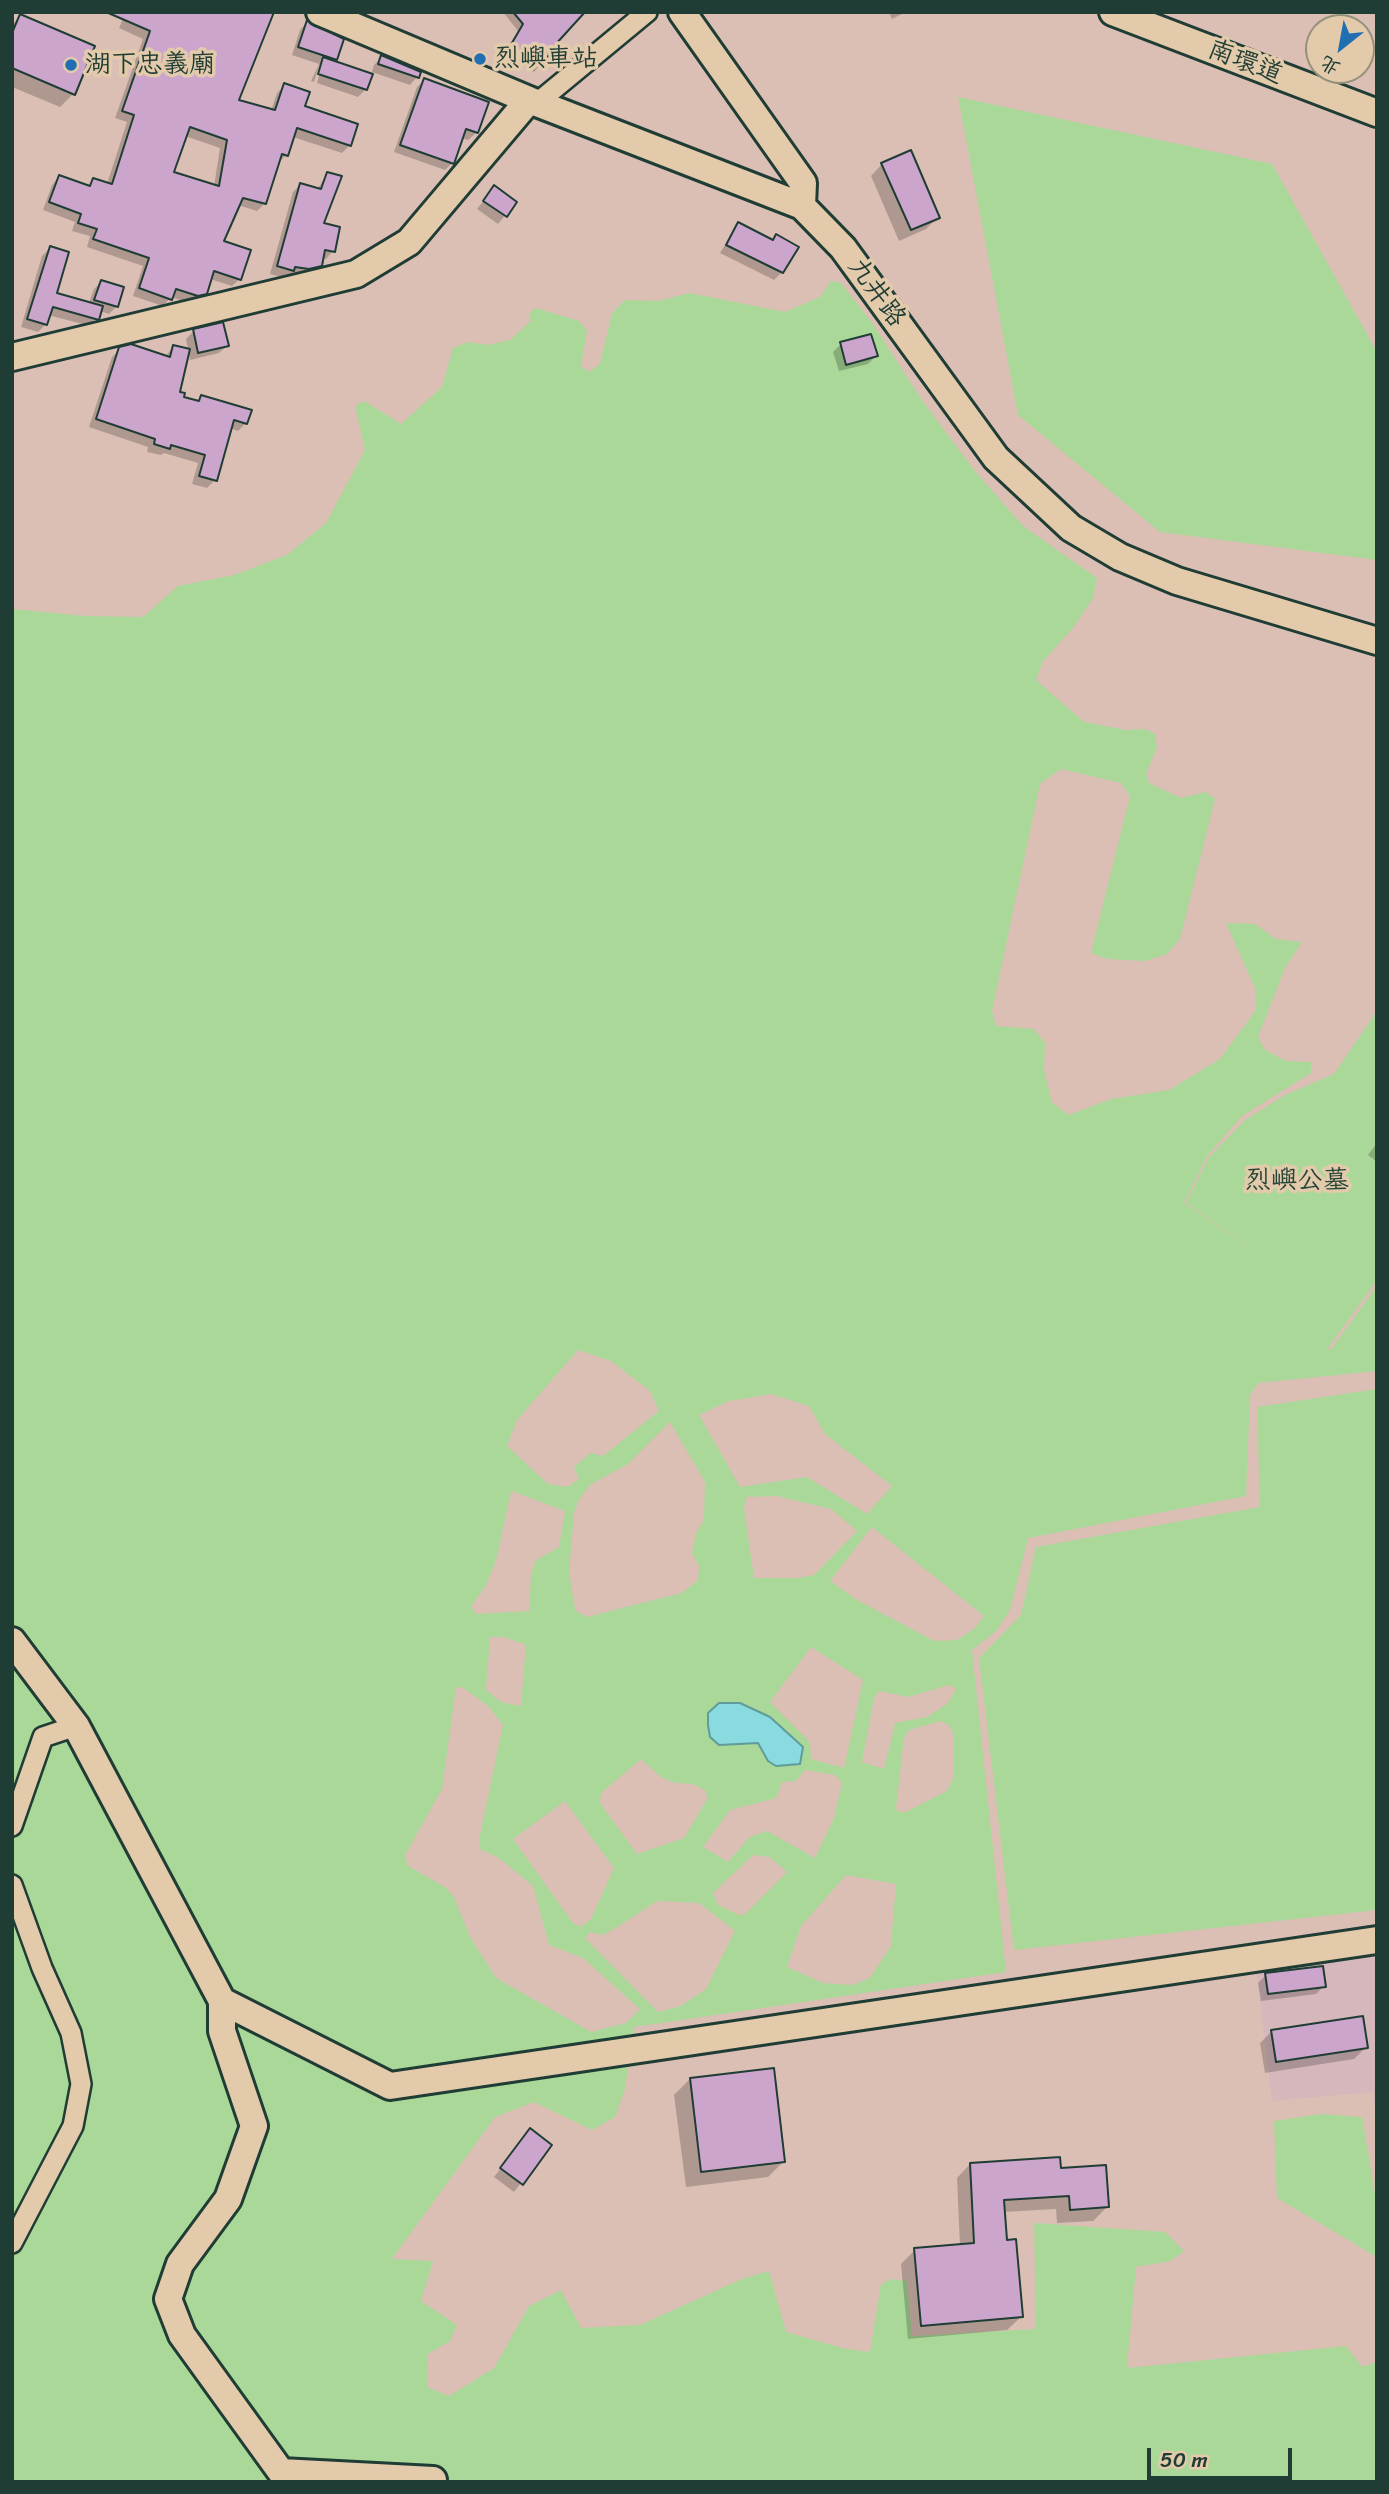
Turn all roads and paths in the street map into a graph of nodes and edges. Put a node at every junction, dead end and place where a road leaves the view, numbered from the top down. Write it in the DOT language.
graph roads {
  1 [pos="320,12"];
  2 [pos="647,12"];
  3 [pos="682,12"];
  4 [pos="1113,12"];
  5 [pos="533,101"];
  6 [pos="1377,113"];
  7 [pos="802,206"];
  8 [pos="12,356"];
  9 [pos="1377,641"];
  10 [pos="12,1641"];
  11 [pos="76,1726"];
  12 [pos="12,1826"];
  13 [pos="12,1885"];
  14 [pos="1377,1940"];
  15 [pos="222,2001"];
  16 [pos="12,2243"];
  17 [pos="433,2480"];
  1 -- 5 [label="street, 九井路"];
  2 -- 5 [label="street"];
  3 -- 7 [label="street"];
  4 -- 6 [label="street, 南環道"];
  5 -- 7 [label="street, 九井路"];
  5 -- 8 [label="street"];
  7 -- 9 [label="street, 九井路"];
  10 -- 11 [label="street"];
  11 -- 12 [label="street"];
  11 -- 15 [label="street"];
  13 -- 16 [label="street"];
  14 -- 15 [label="street"];
  15 -- 17 [label="street"];
}
